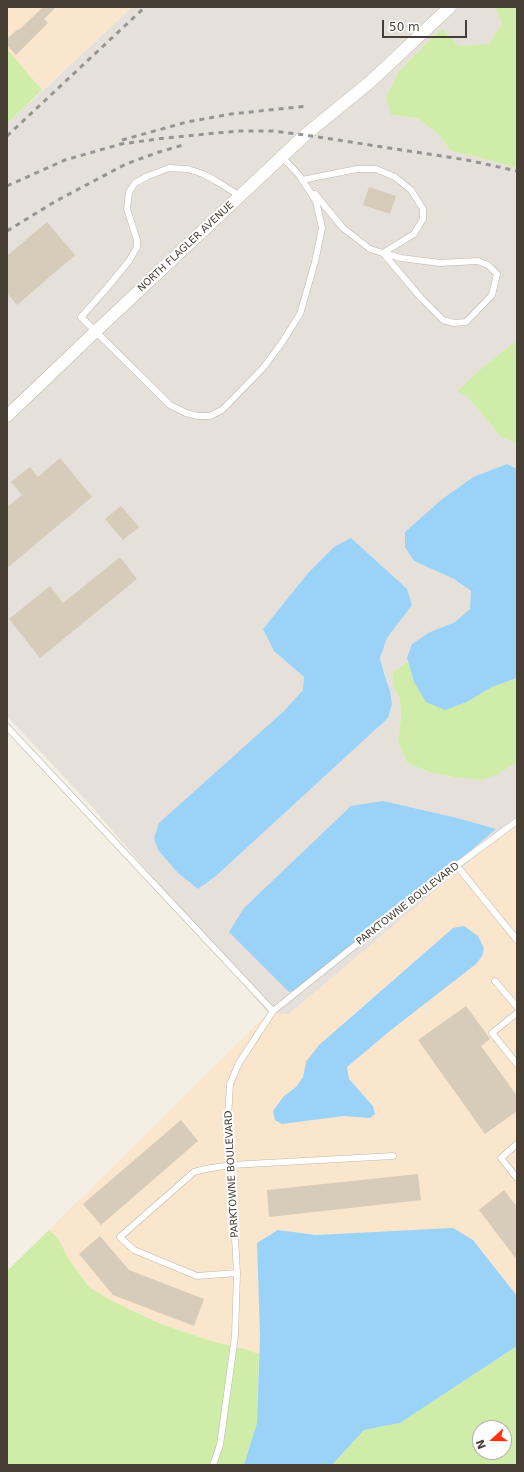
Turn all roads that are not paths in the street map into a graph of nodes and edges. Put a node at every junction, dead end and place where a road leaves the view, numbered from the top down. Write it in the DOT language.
graph roads {
  1 [pos="450,7"];
  2 [pos="282,157"];
  3 [pos="302,180"];
  4 [pos="240,196"];
  5 [pos="383,254"];
  6 [pos="95,332"];
  7 [pos="7,416"];
  8 [pos="7,728"];
  9 [pos="517,821"];
  10 [pos="457,866"];
  11 [pos="517,940"];
  12 [pos="495,981"];
  13 [pos="517,1007"];
  14 [pos="273,1011"];
  15 [pos="517,1013"];
  16 [pos="517,1064"];
  17 [pos="517,1144"];
  18 [pos="393,1156"];
  19 [pos="230,1165"];
  20 [pos="517,1178"];
  21 [pos="237,1273"];
  22 [pos="213,1465"];
  1 -- 2 [label="street, NORTH FLAGLER AVENUE"];
  2 -- 3 [label="lane"];
  2 -- 4 [label="street, NORTH FLAGLER AVENUE"];
  3 -- 5 [label="lane"];
  3 -- 5 [label="lane"];
  3 -- 6 [label="lane"];
  4 -- 6 [label="street, NORTH FLAGLER AVENUE"];
  4 -- 6 [label="lane"];
  5 -- 5 [label="lane"];
  6 -- 7 [label="street, NORTH FLAGLER AVENUE"];
  8 -- 14 [label="lane"];
  9 -- 10 [label="lane, PARKTOWNE BOULEVARD"];
  10 -- 11 [label="lane"];
  10 -- 14 [label="lane, PARKTOWNE BOULEVARD"];
  12 -- 13 [label="lane"];
  14 -- 19 [label="lane, PARKTOWNE BOULEVARD"];
  15 -- 16 [label="lane"];
  17 -- 20 [label="lane"];
  18 -- 19 [label="lane"];
  19 -- 21 [label="lane, PARKTOWNE BOULEVARD"];
  19 -- 21 [label="lane"];
  21 -- 22 [label="lane, PARKTOWNE BOULEVARD"];
}
